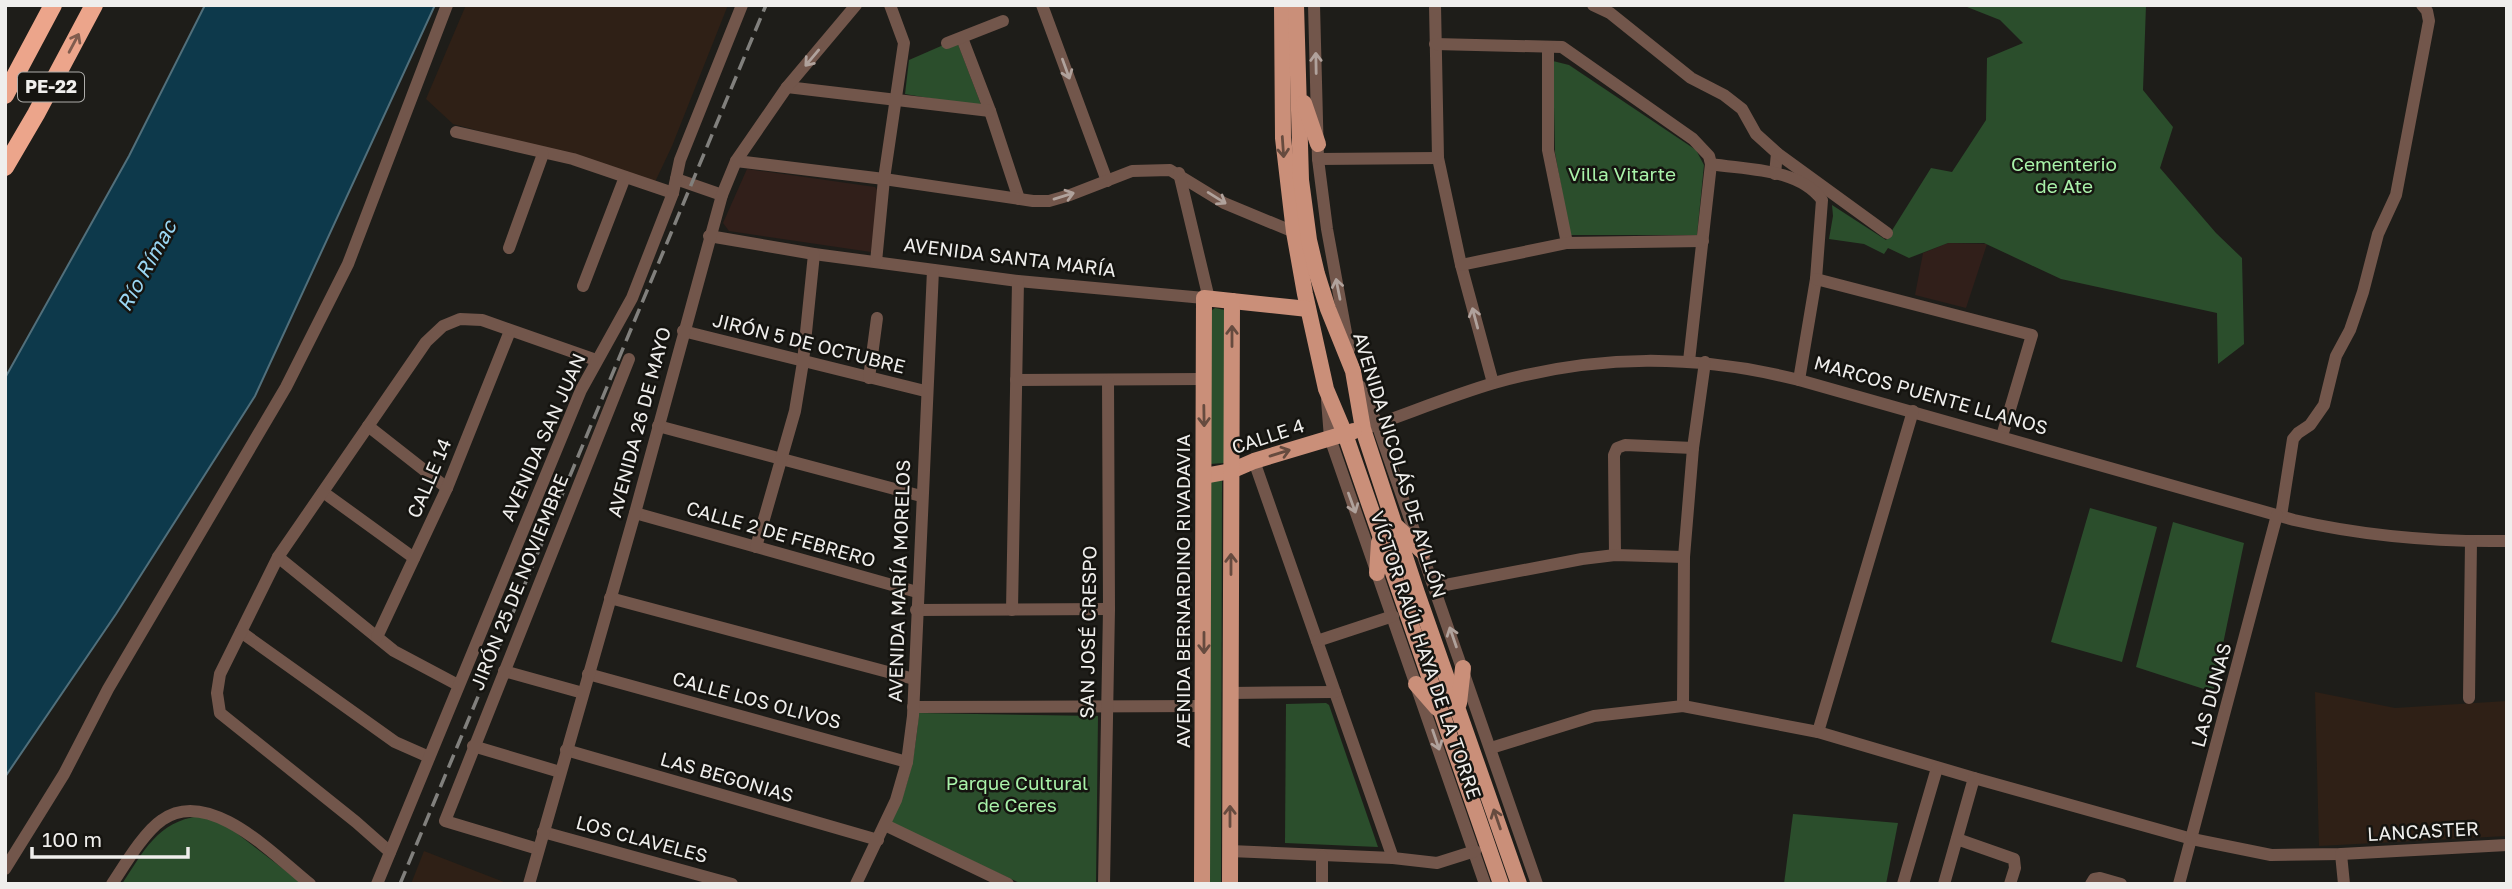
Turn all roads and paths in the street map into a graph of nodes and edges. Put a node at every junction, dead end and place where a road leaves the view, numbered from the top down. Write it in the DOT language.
graph roads {
  1 [pos="53,5"];
  2 [pos="94,5"];
  3 [pos="447,5"];
  4 [pos="742,5"];
  5 [pos="856,5"];
  6 [pos="890,5"];
  7 [pos="1042,5"];
  8 [pos="1282,5"];
  9 [pos="1296,5"];
  10 [pos="1314,5"];
  11 [pos="1435,5"];
  12 [pos="1593,5"];
  13 [pos="2423,5"];
  14 [pos="1003,21"];
  15 [pos="962,38"];
  16 [pos="947,43"];
  17 [pos="1435,44"];
  18 [pos="1548,47"];
  19 [pos="1298,84"];
  20 [pos="787,87"];
  21 [pos="5,95"];
  22 [pos="895,100"];
  23 [pos="990,111"];
  24 [pos="457,132"];
  25 [pos="1318,151"];
  26 [pos="1777,153"];
  27 [pos="543,154"];
  28 [pos="1438,158"];
  29 [pos="736,160"];
  30 [pos="1711,164"];
  31 [pos="5,167"];
  32 [pos="1179,173"];
  33 [pos="1775,174"];
  34 [pos="625,177"];
  35 [pos="884,178"];
  36 [pos="676,179"];
  37 [pos="1107,181"];
  38 [pos="673,193"];
  39 [pos="722,195"];
  40 [pos="1019,199"];
  41 [pos="1294,232"];
  42 [pos="1887,233"];
  43 [pos="709,236"];
  44 [pos="1703,241"];
  45 [pos="1567,243"];
  46 [pos="509,248"];
  47 [pos="814,254"];
  48 [pos="876,262"];
  49 [pos="1461,265"];
  50 [pos="933,270"];
  51 [pos="1816,279"];
  52 [pos="1018,281"];
  53 [pos="583,286"];
  54 [pos="1206,299"];
  55 [pos="1232,301"];
  56 [pos="1308,309"];
  57 [pos="877,318"];
  58 [pos="510,331"];
  59 [pos="683,331"];
  60 [pos="629,359"];
  61 [pos="596,360"];
  62 [pos="1689,361"];
  63 [pos="803,362"];
  64 [pos="1705,362"];
  65 [pos="1353,371"];
  66 [pos="869,378"];
  67 [pos="1203,379"];
  68 [pos="1016,380"];
  69 [pos="1799,380"];
  70 [pos="1108,381"];
  71 [pos="1493,383"];
  72 [pos="926,391"];
  73 [pos="1913,411"];
  74 [pos="368,426"];
  75 [pos="659,426"];
  76 [pos="1370,426"];
  77 [pos="1337,436"];
  78 [pos="2002,436"];
  79 [pos="1693,448"];
  80 [pos="780,460"];
  81 [pos="1254,461"];
  82 [pos="1231,471"];
  83 [pos="1204,475"];
  84 [pos="447,488"];
  85 [pos="323,492"];
  86 [pos="921,496"];
  87 [pos="635,513"];
  88 [pos="2279,516"];
  89 [pos="1396,525"];
  90 [pos="1379,533"];
  91 [pos="2471,541"];
  92 [pos="2507,541"];
  93 [pos="757,547"];
  94 [pos="1423,552"];
  95 [pos="1615,555"];
  96 [pos="1684,556"];
  97 [pos="278,557"];
  98 [pos="414,558"];
  99 [pos="1377,573"];
  100 [pos="1436,587"];
  101 [pos="917,592"];
  102 [pos="610,598"];
  103 [pos="1109,609"];
  104 [pos="916,610"];
  105 [pos="1012,610"];
  106 [pos="1393,616"];
  107 [pos="241,632"];
  108 [pos="376,636"];
  109 [pos="1317,641"];
  110 [pos="1463,667"];
  111 [pos="504,671"];
  112 [pos="593,675"];
  113 [pos="914,679"];
  114 [pos="1416,684"];
  115 [pos="458,685"];
  116 [pos="1335,692"];
  117 [pos="583,693"];
  118 [pos="1230,693"];
  119 [pos="2469,698"];
  120 [pos="1204,706"];
  121 [pos="1683,706"];
  122 [pos="913,707"];
  123 [pos="1105,708"];
  124 [pos="1459,709"];
  125 [pos="1443,715"];
  126 [pos="1818,732"];
  127 [pos="473,746"];
  128 [pos="1491,748"];
  129 [pos="566,750"];
  130 [pos="429,757"];
  131 [pos="907,762"];
  132 [pos="1937,768"];
  133 [pos="560,772"];
  134 [pos="1974,778"];
  135 [pos="885,825"];
  136 [pos="543,832"];
  137 [pos="1957,839"];
  138 [pos="2192,839"];
  139 [pos="878,840"];
  140 [pos="2507,845"];
  141 [pos="538,849"];
  142 [pos="1230,850"];
  143 [pos="1475,851"];
  144 [pos="390,852"];
  145 [pos="2341,855"];
  146 [pos="1322,856"];
  147 [pos="1393,858"];
  148 [pos="5,869"];
  149 [pos="112,884"];
  150 [pos="310,884"];
  151 [pos="377,884"];
  152 [pos="529,884"];
  153 [pos="732,884"];
  154 [pos="856,884"];
  155 [pos="1008,884"];
  156 [pos="1104,884"];
  157 [pos="1202,884"];
  158 [pos="1230,884"];
  159 [pos="1322,884"];
  160 [pos="1485,884"];
  161 [pos="1502,884"];
  162 [pos="1519,884"];
  163 [pos="1537,884"];
  164 [pos="1903,884"];
  165 [pos="1944,884"];
  166 [pos="2010,884"];
  167 [pos="2091,884"];
  168 [pos="2122,884"];
  169 [pos="2179,884"];
  170 [pos="2344,884"];
  1 -- 21 [label="highway, PE-22"];
  31 -- 2 [label="highway, PE-22, one-way"];
  3 -- 148 [label="street"];
  4 -- 36 [label="street, AVENIDA SAN JUAN"];
  5 -- 20 [label="street, AVENIDA 26 DE MAYO, one-way"];
  6 -- 22 [label="street"];
  7 -- 37 [label="street, one-way"];
  8 -- 41 [label="main road, AVENIDA NICOLÁS DE AYLLÓN, one-way"];
  9 -- 19 [label="main road, AVENIDA NICOLÁS DE AYLLÓN"];
  25 -- 10 [label="street, one-way"];
  11 -- 17 [label="street"];
  12 -- 26 [label="street"];
  13 -- 88 [label="street, LAS DUNAS"];
  14 -- 15 [label="street"];
  15 -- 16 [label="street"];
  15 -- 23 [label="street"];
  17 -- 18 [label="street"];
  17 -- 28 [label="street"];
  18 -- 30 [label="street"];
  18 -- 45 [label="street"];
  19 -- 25 [label="main road"];
  19 -- 65 [label="main road, AVENIDA NICOLÁS DE AYLLÓN"];
  20 -- 22 [label="street"];
  20 -- 29 [label="street, AVENIDA 26 DE MAYO"];
  22 -- 23 [label="street"];
  22 -- 35 [label="street"];
  23 -- 40 [label="street"];
  24 -- 27 [label="street"];
  25 -- 28 [label="street"];
  65 -- 25 [label="street, one-way"];
  26 -- 33 [label="street"];
  26 -- 42 [label="street"];
  27 -- 34 [label="street"];
  27 -- 46 [label="street"];
  28 -- 49 [label="street"];
  29 -- 35 [label="street"];
  29 -- 39 [label="street, AVENIDA 26 DE MAYO"];
  30 -- 33 [label="street"];
  30 -- 44 [label="street"];
  32 -- 37 [label="street"];
  32 -- 41 [label="street, one-way"];
  32 -- 54 [label="street"];
  33 -- 51 [label="street"];
  34 -- 38 [label="street"];
  34 -- 53 [label="street"];
  35 -- 40 [label="street"];
  35 -- 48 [label="street"];
  36 -- 38 [label="street, AVENIDA SAN JUAN"];
  36 -- 39 [label="street"];
  40 -- 37 [label="street, one-way"];
  38 -- 61 [label="street, AVENIDA SAN JUAN"];
  39 -- 43 [label="street, AVENIDA 26 DE MAYO"];
  41 -- 56 [label="main road, AVENIDA NICOLÁS DE AYLLÓN"];
  43 -- 47 [label="street, AVENIDA SANTA MARÍA"];
  43 -- 59 [label="street, AVENIDA 26 DE MAYO"];
  44 -- 45 [label="street"];
  44 -- 62 [label="street"];
  45 -- 49 [label="street"];
  47 -- 48 [label="street, AVENIDA SANTA MARÍA"];
  47 -- 63 [label="street"];
  48 -- 50 [label="street, AVENIDA SANTA MARÍA"];
  71 -- 49 [label="street, one-way"];
  50 -- 52 [label="street, AVENIDA SANTA MARÍA"];
  50 -- 72 [label="street, AVENIDA MARÍA MORELOS"];
  51 -- 69 [label="street"];
  51 -- 78 [label="street"];
  52 -- 54 [label="street, AVENIDA SANTA MARÍA"];
  52 -- 68 [label="street"];
  54 -- 55 [label="main road, AVENIDA SANTA MARÍA"];
  54 -- 67 [label="main road, AVENIDA BERNARDINO RIVADAVIA"];
  55 -- 56 [label="main road, AVENIDA SANTA MARÍA"];
  82 -- 55 [label="main road, one-way"];
  56 -- 77 [label="main road, AVENIDA NICOLÁS DE AYLLÓN"];
  57 -- 66 [label="street"];
  58 -- 61 [label="street"];
  58 -- 74 [label="street"];
  58 -- 84 [label="street, CALLE 14"];
  59 -- 63 [label="street, JIRÓN 5 DE OCTUBRE"];
  59 -- 75 [label="street, AVENIDA 26 DE MAYO"];
  60 -- 111 [label="street, JIRÓN 25 DE NOVIEMBRE"];
  61 -- 115 [label="street, AVENIDA SAN JUAN"];
  62 -- 64 [label="street, MARCOS PUENTE LLANOS"];
  62 -- 71 [label="street, MARCOS PUENTE LLANOS"];
  63 -- 66 [label="street, JIRÓN 5 DE OCTUBRE"];
  63 -- 80 [label="street"];
  64 -- 69 [label="street, MARCOS PUENTE LLANOS"];
  64 -- 79 [label="street"];
  65 -- 76 [label="main road, AVENIDA NICOLÁS DE AYLLÓN"];
  66 -- 72 [label="street, JIRÓN 5 DE OCTUBRE"];
  67 -- 70 [label="street"];
  67 -- 83 [label="main road, AVENIDA BERNARDINO RIVADAVIA, one-way"];
  68 -- 70 [label="street"];
  68 -- 105 [label="street"];
  69 -- 73 [label="street, MARCOS PUENTE LLANOS"];
  70 -- 103 [label="street, SAN JOSÉ CRESPO"];
  71 -- 76 [label="street, MARCOS PUENTE LLANOS"];
  72 -- 86 [label="street, AVENIDA MARÍA MORELOS"];
  73 -- 78 [label="street, MARCOS PUENTE LLANOS"];
  73 -- 126 [label="street"];
  74 -- 84 [label="street"];
  74 -- 85 [label="street"];
  75 -- 80 [label="street"];
  75 -- 87 [label="street, AVENIDA 26 DE MAYO"];
  76 -- 77 [label="main road, MARCOS PUENTE LLANOS"];
  76 -- 89 [label="main road, AVENIDA NICOLÁS DE AYLLÓN"];
  76 -- 94 [label="street, VÍCTOR RAÚL HAYA DE LA TORRE"];
  81 -- 77 [label="main road, CALLE 4, one-way"];
  77 -- 90 [label="main road, AVENIDA NICOLÁS DE AYLLÓN"];
  77 -- 99 [label="street, VÍCTOR RAÚL HAYA DE LA TORRE, one-way"];
  78 -- 88 [label="street, MARCOS PUENTE LLANOS"];
  79 -- 95 [label="street"];
  79 -- 96 [label="street"];
  80 -- 86 [label="street"];
  80 -- 93 [label="street"];
  81 -- 82 [label="main road, CALLE 4"];
  81 -- 109 [label="street"];
  82 -- 83 [label="main road, CALLE 4"];
  118 -- 82 [label="main road, one-way"];
  83 -- 120 [label="main road, AVENIDA BERNARDINO RIVADAVIA, one-way"];
  84 -- 98 [label="street, CALLE 14"];
  85 -- 97 [label="street"];
  85 -- 98 [label="street"];
  86 -- 101 [label="street, AVENIDA MARÍA MORELOS"];
  87 -- 93 [label="street, CALLE 2 DE FEBRERO"];
  87 -- 102 [label="street, AVENIDA 26 DE MAYO"];
  88 -- 91 [label="street, MARCOS PUENTE LLANOS"];
  88 -- 138 [label="street, LAS DUNAS"];
  89 -- 94 [label="main road"];
  89 -- 124 [label="main road, AVENIDA NICOLÁS DE AYLLÓN"];
  90 -- 99 [label="main road"];
  90 -- 125 [label="main road, AVENIDA NICOLÁS DE AYLLÓN"];
  91 -- 92 [label="street, MARCOS PUENTE LLANOS"];
  91 -- 119 [label="street"];
  93 -- 101 [label="street, CALLE 2 DE FEBRERO"];
  94 -- 100 [label="street, VÍCTOR RAÚL HAYA DE LA TORRE"];
  95 -- 96 [label="street"];
  95 -- 100 [label="street"];
  96 -- 121 [label="street"];
  97 -- 107 [label="street"];
  97 -- 108 [label="street"];
  98 -- 108 [label="street, CALLE 14"];
  99 -- 106 [label="street, VÍCTOR RAÚL HAYA DE LA TORRE"];
  110 -- 100 [label="street, VÍCTOR RAÚL HAYA DE LA TORRE, one-way"];
  101 -- 104 [label="street, AVENIDA MARÍA MORELOS"];
  102 -- 112 [label="street, AVENIDA 26 DE MAYO"];
  102 -- 113 [label="street"];
  103 -- 105 [label="street"];
  103 -- 123 [label="street, SAN JOSÉ CRESPO"];
  104 -- 105 [label="street"];
  104 -- 113 [label="street, AVENIDA MARÍA MORELOS"];
  106 -- 109 [label="street"];
  106 -- 114 [label="street, VÍCTOR RAÚL HAYA DE LA TORRE"];
  107 -- 130 [label="street"];
  107 -- 144 [label="street"];
  108 -- 115 [label="street"];
  109 -- 116 [label="street"];
  110 -- 124 [label="main road"];
  110 -- 128 [label="street, VÍCTOR RAÚL HAYA DE LA TORRE"];
  111 -- 117 [label="street"];
  111 -- 127 [label="street, JIRÓN 25 DE NOVIEMBRE"];
  112 -- 117 [label="street, AVENIDA 26 DE MAYO"];
  112 -- 131 [label="street, CALLE LOS OLIVOS"];
  113 -- 122 [label="street, AVENIDA MARÍA MORELOS"];
  114 -- 125 [label="main road"];
  114 -- 143 [label="street, VÍCTOR RAÚL HAYA DE LA TORRE, one-way"];
  115 -- 130 [label="street, AVENIDA SAN JUAN"];
  116 -- 118 [label="street"];
  116 -- 147 [label="street"];
  117 -- 129 [label="street, AVENIDA 26 DE MAYO"];
  142 -- 118 [label="main road, one-way"];
  120 -- 123 [label="street"];
  120 -- 157 [label="main road, AVENIDA BERNARDINO RIVADAVIA"];
  121 -- 126 [label="street, LANCASTER"];
  121 -- 128 [label="street, LANCASTER"];
  122 -- 123 [label="street"];
  122 -- 131 [label="street, AVENIDA MARÍA MORELOS"];
  123 -- 156 [label="street, SAN JOSÉ CRESPO"];
  162 -- 124 [label="main road, AVENIDA NICOLÁS DE AYLLÓN, one-way"];
  125 -- 161 [label="main road, AVENIDA NICOLÁS DE AYLLÓN"];
  126 -- 132 [label="street, LANCASTER"];
  127 -- 133 [label="street"];
  127 -- 141 [label="street, JIRÓN 25 DE NOVIEMBRE"];
  128 -- 163 [label="street, VÍCTOR RAÚL HAYA DE LA TORRE"];
  129 -- 133 [label="street, AVENIDA 26 DE MAYO"];
  129 -- 139 [label="street, LAS BEGONIAS"];
  130 -- 144 [label="street, AVENIDA SAN JUAN"];
  131 -- 135 [label="street, AVENIDA MARÍA MORELOS"];
  132 -- 134 [label="street, LANCASTER"];
  132 -- 164 [label="street"];
  133 -- 136 [label="street, AVENIDA 26 DE MAYO"];
  134 -- 137 [label="street"];
  134 -- 138 [label="street, LANCASTER"];
  135 -- 139 [label="street, AVENIDA MARÍA MORELOS"];
  135 -- 155 [label="street"];
  136 -- 141 [label="street, AVENIDA 26 DE MAYO"];
  136 -- 153 [label="street, LOS CLAVELES"];
  137 -- 165 [label="street"];
  137 -- 166 [label="street"];
  138 -- 145 [label="street, LANCASTER"];
  138 -- 169 [label="street, LAS DUNAS"];
  139 -- 154 [label="street, AVENIDA MARÍA MORELOS"];
  140 -- 145 [label="street, LANCASTER"];
  141 -- 152 [label="street, AVENIDA 26 DE MAYO"];
  142 -- 146 [label="street"];
  142 -- 158 [label="main road"];
  143 -- 147 [label="street"];
  143 -- 160 [label="street, VÍCTOR RAÚL HAYA DE LA TORRE"];
  144 -- 151 [label="street, AVENIDA SAN JUAN"];
  145 -- 170 [label="street"];
  146 -- 147 [label="street"];
  146 -- 159 [label="street"];
  149 -- 150 [label="street"];
  167 -- 168 [label="street"];
}
